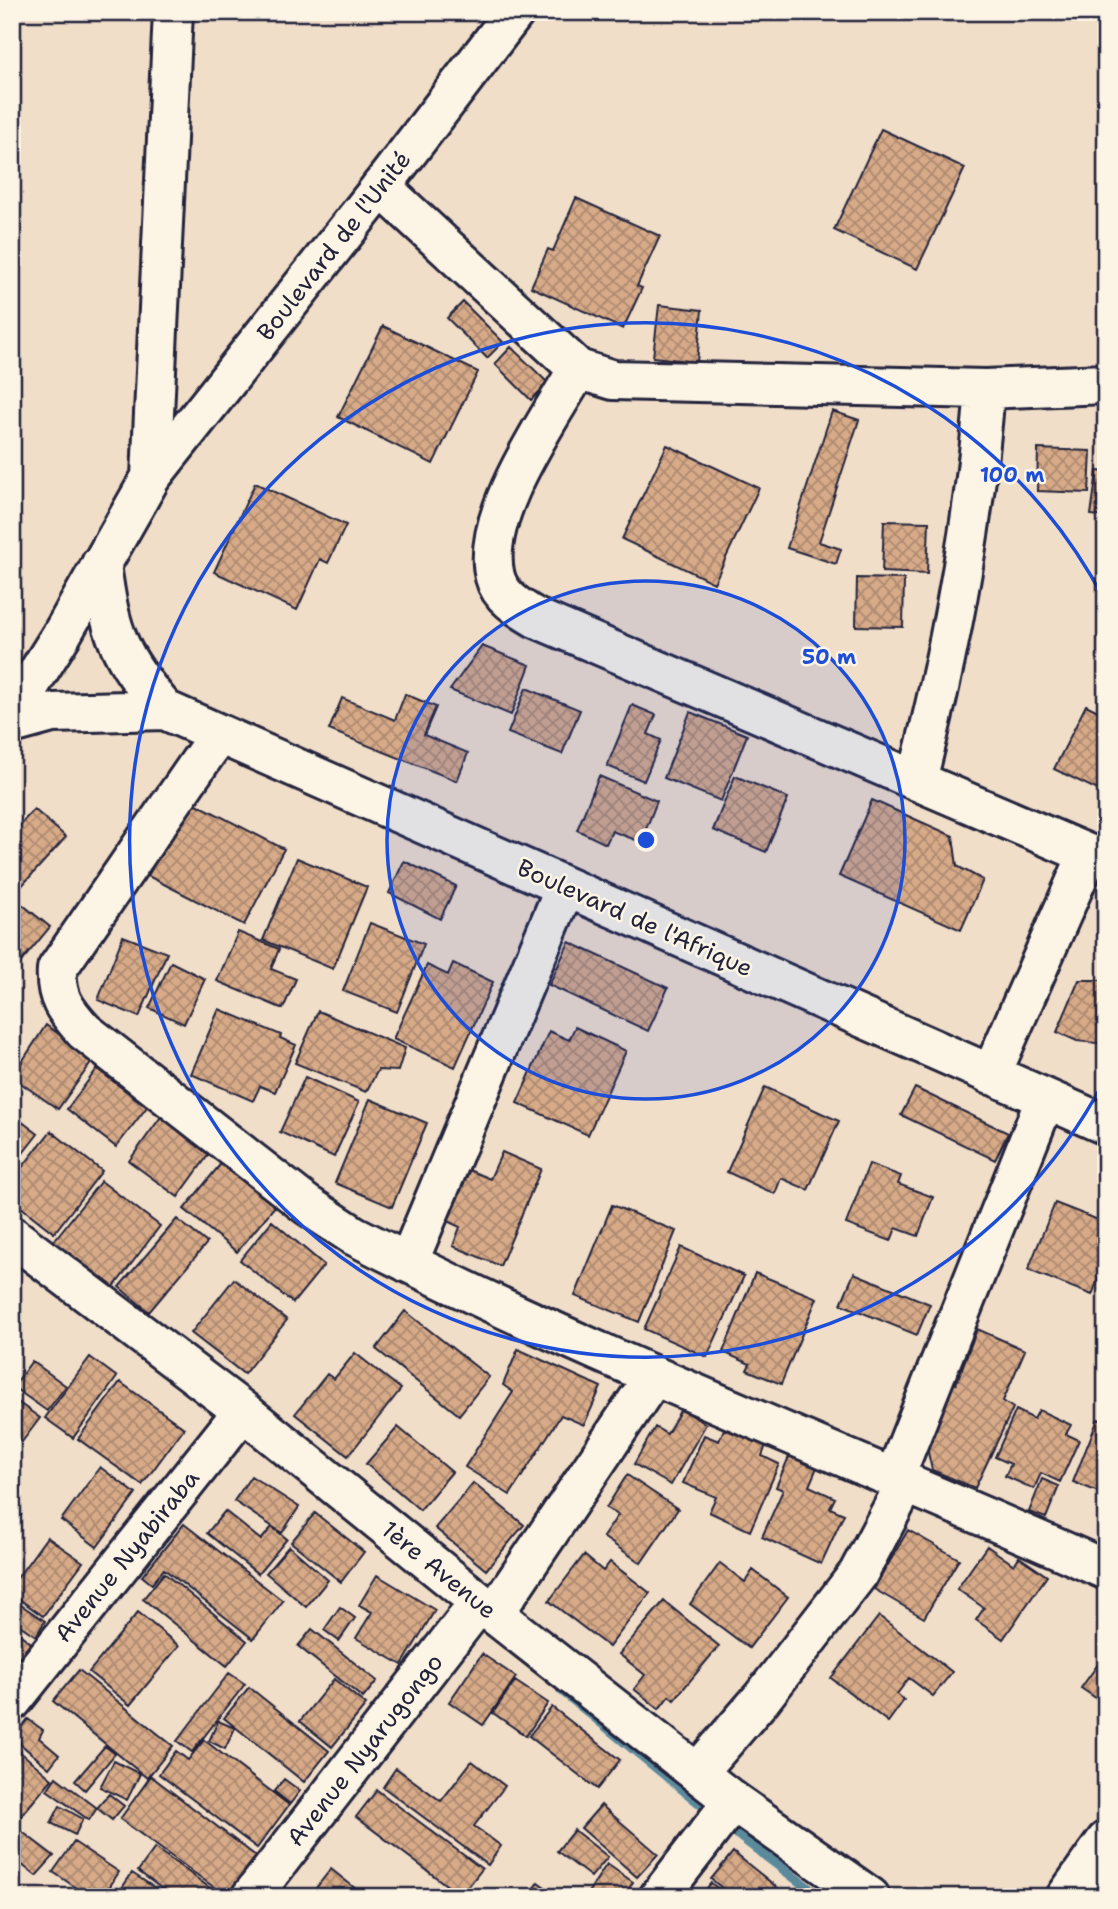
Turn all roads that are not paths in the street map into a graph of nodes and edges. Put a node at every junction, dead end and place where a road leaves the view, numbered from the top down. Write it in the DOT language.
graph roads {
  1 [pos="173,12"];
  2 [pos="515,12"];
  3 [pos="381,187"];
  4 [pos="578,369"];
  5 [pos="1106,384"];
  6 [pos="985,389"];
  7 [pos="151,477"];
  8 [pos="101,564"];
  9 [pos="165,710"];
  10 [pos="12,713"];
  11 [pos="12,724"];
  12 [pos="219,734"];
  13 [pos="917,780"];
  14 [pos="1097,856"];
  15 [pos="565,887"];
  16 [pos="991,1074"];
  17 [pos="1045,1100"];
  18 [pos="1106,1125"];
  19 [pos="12,1236"];
  20 [pos="408,1263"];
  21 [pos="654,1376"];
  22 [pos="243,1411"];
  23 [pos="901,1479"];
  24 [pos="1106,1570"];
  25 [pos="487,1609"];
  26 [pos="12,1701"];
  27 [pos="698,1772"];
  28 [pos="733,1801"];
  29 [pos="1106,1841"];
  30 [pos="251,1897"];
  31 [pos="659,1897"];
  32 [pos="870,1897"];
  33 [pos="1066,1897"];
  1 -- 7 [label="street, Boulevard de l'Unité"];
  2 -- 3 [label="street, Boulevard de l'Unité"];
  3 -- 4 [label="street"];
  3 -- 7 [label="street, Boulevard de l'Unité"];
  4 -- 6 [label="street"];
  4 -- 13 [label="street"];
  5 -- 6 [label="street"];
  6 -- 13 [label="street"];
  7 -- 8 [label="street, Boulevard de l'Unité"];
  8 -- 9 [label="street, Boulevard de l'Afrique"];
  8 -- 10 [label="street, Boulevard de l'Unité"];
  9 -- 11 [label="street, Boulevard de l'Afrique"];
  9 -- 12 [label="street, Boulevard de l'Afrique"];
  12 -- 15 [label="street, Boulevard de l'Afrique"];
  12 -- 20 [label="street"];
  13 -- 14 [label="street"];
  14 -- 16 [label="street"];
  15 -- 16 [label="street, Boulevard de l'Afrique"];
  15 -- 20 [label="street"];
  16 -- 17 [label="street, Boulevard de l'Afrique"];
  17 -- 18 [label="street, Boulevard de l'Afrique"];
  17 -- 23 [label="street"];
  19 -- 22 [label="street, 1ère Avenue"];
  20 -- 21 [label="street"];
  21 -- 23 [label="street"];
  21 -- 25 [label="street, Avenue Nyarugongo"];
  22 -- 25 [label="street, 1ère Avenue"];
  22 -- 26 [label="street, Avenue Nyabiraba"];
  23 -- 24 [label="street"];
  23 -- 27 [label="street"];
  25 -- 27 [label="street, 1ère Avenue"];
  25 -- 30 [label="street, Avenue Nyarugongo"];
  27 -- 28 [label="street, 1ère Avenue"];
  28 -- 31 [label="street"];
  28 -- 32 [label="street, 1ère Avenue"];
  29 -- 33 [label="street"];
}
